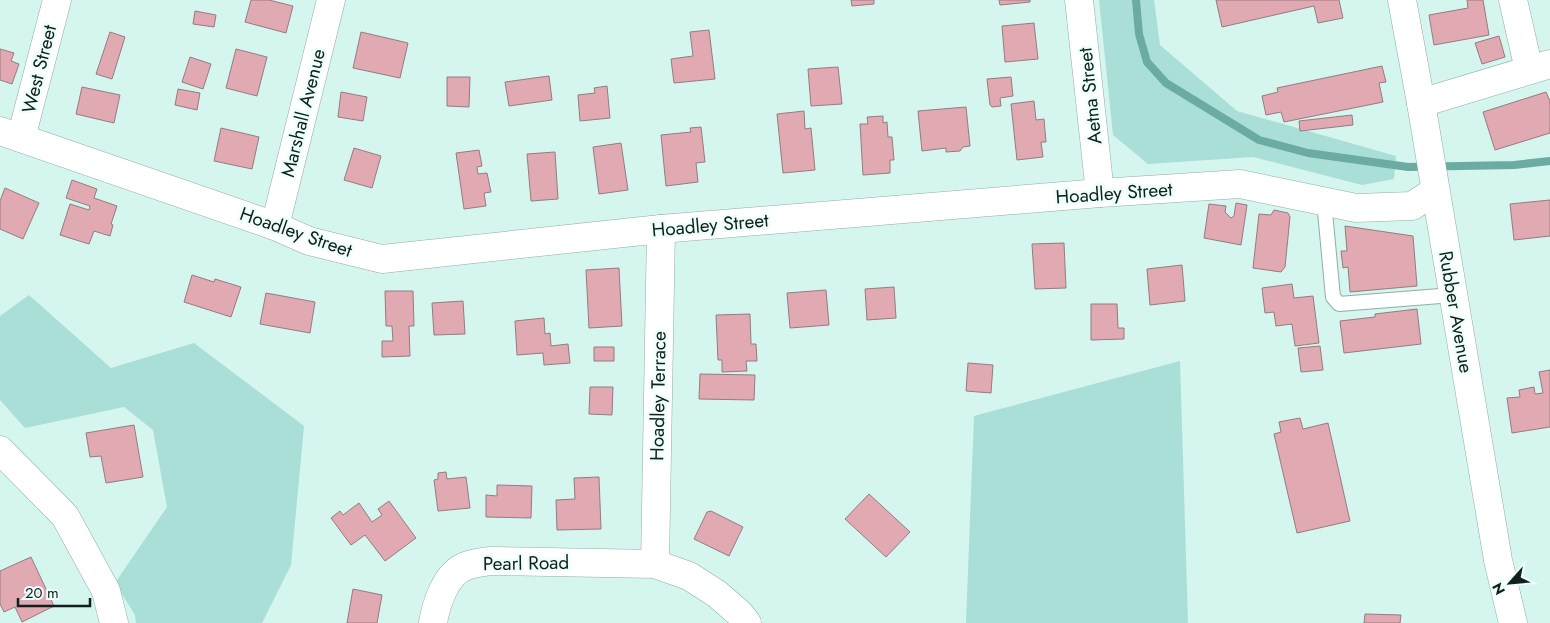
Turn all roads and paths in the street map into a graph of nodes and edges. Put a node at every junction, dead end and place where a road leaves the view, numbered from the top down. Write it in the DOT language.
graph roads {
  1 [pos="57,0"];
  2 [pos="331,0"];
  3 [pos="1079,0"];
  4 [pos="1402,0"];
  5 [pos="1513,0"];
  6 [pos="1539,67"];
  7 [pos="1421,103"];
  8 [pos="11,135"];
  9 [pos="1435,191"];
  10 [pos="1100,193"];
  11 [pos="1324,201"];
  12 [pos="275,226"];
  13 [pos="661,229"];
  14 [pos="1453,295"];
  15 [pos="0,450"];
  16 [pos="655,564"];
  17 [pos="114,623"];
  18 [pos="433,623"];
  19 [pos="747,623"];
  20 [pos="1513,623"];
  1 -- 8 [label="street, West Street"];
  2 -- 12 [label="street, Marshall Avenue"];
  3 -- 10 [label="street, Aetna Street"];
  4 -- 7 [label="street, Rubber Avenue"];
  5 -- 6 [label="street"];
  6 -- 7 [label="street"];
  7 -- 9 [label="street, Rubber Avenue"];
  8 -- 12 [label="street, Hoadley Street"];
  9 -- 11 [label="street, Hoadley Street"];
  9 -- 14 [label="street, Rubber Avenue"];
  10 -- 11 [label="street, Hoadley Street"];
  10 -- 13 [label="street, Hoadley Street"];
  11 -- 14 [label="lane"];
  12 -- 13 [label="street, Hoadley Street"];
  13 -- 16 [label="street, Hoadley Terrace"];
  14 -- 20 [label="street, Rubber Avenue"];
  15 -- 17 [label="street"];
  16 -- 18 [label="street, Pearl Road"];
  16 -- 19 [label="street, Pearl Road"];
}
